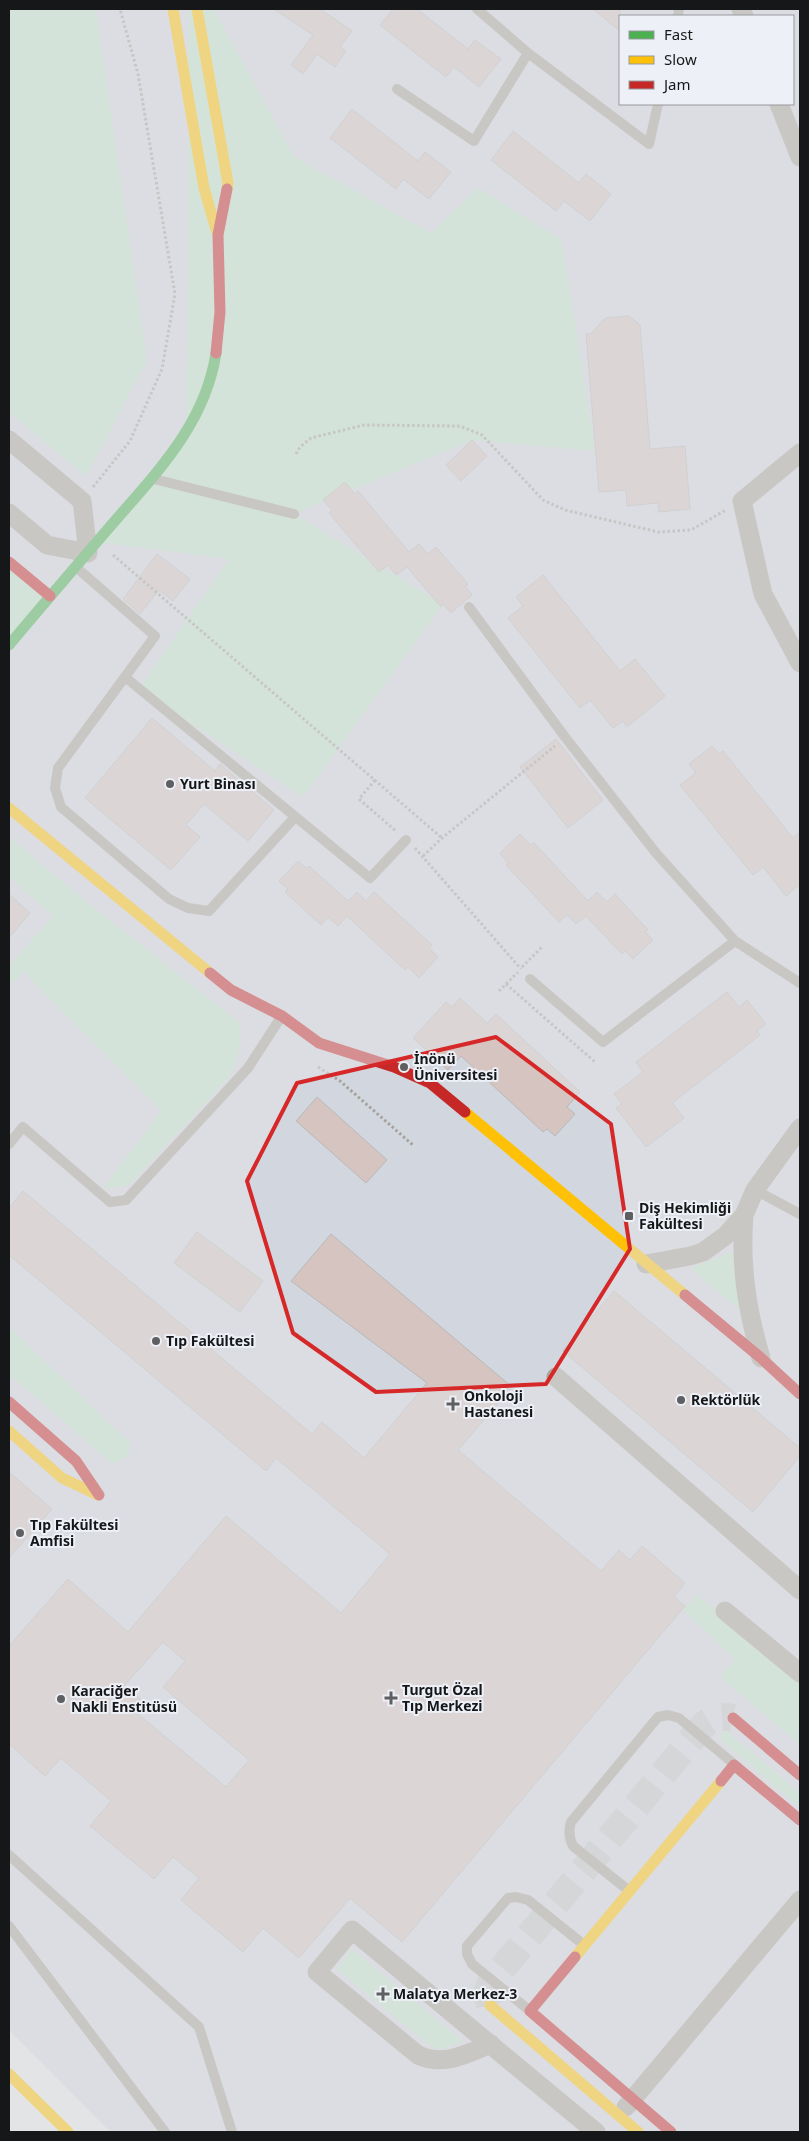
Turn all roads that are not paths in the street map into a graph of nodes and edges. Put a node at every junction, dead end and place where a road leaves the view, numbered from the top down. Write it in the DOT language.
graph roads {
  1 [pos="173,9"];
  2 [pos="197,9"];
  3 [pos="477,9"];
  4 [pos="528,53"];
  5 [pos="397,89"];
  6 [pos="658,105"];
  7 [pos="779,105"];
  8 [pos="800,157"];
  9 [pos="218,236"];
  10 [pos="9,440"];
  11 [pos="800,454"];
  12 [pos="151,478"];
  13 [pos="9,512"];
  14 [pos="294,514"];
  15 [pos="87,554"];
  16 [pos="9,562"];
  17 [pos="50,596"];
  18 [pos="469,607"];
  19 [pos="9,645"];
  20 [pos="800,663"];
  21 [pos="125,677"];
  22 [pos="9,808"];
  23 [pos="294,817"];
  24 [pos="406,840"];
  25 [pos="735,941"];
  26 [pos="530,978"];
  27 [pos="800,983"];
  28 [pos="282,1016"];
  29 [pos="800,1128"];
  30 [pos="9,1144"];
  31 [pos="755,1190"];
  32 [pos="800,1214"];
  33 [pos="744,1216"];
  34 [pos="646,1264"];
  35 [pos="762,1358"];
  36 [pos="556,1377"];
  37 [pos="800,1394"];
  38 [pos="9,1402"];
  39 [pos="9,1431"];
  40 [pos="800,1590"];
  41 [pos="725,1611"];
  42 [pos="800,1672"];
  43 [pos="733,1718"];
  44 [pos="734,1764"];
  45 [pos="800,1775"];
  46 [pos="800,1820"];
  47 [pos="9,1855"];
  48 [pos="629,1891"];
  49 [pos="800,1900"];
  50 [pos="9,1926"];
  51 [pos="584,1945"];
  52 [pos="490,2005"];
  53 [pos="530,2011"];
  54 [pos="491,2044"];
  55 [pos="9,2074"];
  56 [pos="633,2099"];
  57 [pos="619,2116"];
  58 [pos="68,2132"];
  59 [pos="165,2132"];
  60 [pos="232,2132"];
  61 [pos="596,2132"];
  62 [pos="638,2132"];
  63 [pos="671,2132"];
  1 -- 9 [label="street"];
  2 -- 9 [label="street"];
  3 -- 4 [label="lane"];
  4 -- 5 [label="lane"];
  4 -- 6 [label="lane"];
  7 -- 8 [label="street"];
  9 -- 12 [label="street"];
  10 -- 15 [label="street"];
  11 -- 20 [label="street"];
  12 -- 14 [label="lane"];
  12 -- 15 [label="street"];
  13 -- 15 [label="street"];
  15 -- 17 [label="street"];
  15 -- 21 [label="lane"];
  16 -- 17 [label="street"];
  17 -- 19 [label="street"];
  18 -- 25 [label="lane"];
  21 -- 23 [label="lane"];
  21 -- 23 [label="lane"];
  22 -- 28 [label="street"];
  23 -- 24 [label="lane"];
  25 -- 26 [label="lane"];
  25 -- 27 [label="lane"];
  28 -- 30 [label="lane"];
  28 -- 34 [label="street"];
  29 -- 31 [label="street"];
  31 -- 32 [label="lane"];
  31 -- 33 [label="street"];
  33 -- 34 [label="street"];
  33 -- 35 [label="street"];
  34 -- 35 [label="street"];
  35 -- 37 [label="street"];
  36 -- 40 [label="street"];
  38 -- 39 [label="street"];
  41 -- 42 [label="street"];
  43 -- 45 [label="street"];
  44 -- 46 [label="street"];
  44 -- 48 [label="street"];
  44 -- 48 [label="lane"];
  47 -- 60 [label="lane"];
  48 -- 51 [label="street"];
  49 -- 56 [label="street"];
  50 -- 59 [label="lane"];
  51 -- 53 [label="street"];
  51 -- 53 [label="lane"];
  52 -- 57 [label="street"];
  53 -- 56 [label="street"];
  54 -- 54 [label="street"];
  54 -- 61 [label="street"];
  55 -- 58 [label="street"];
  56 -- 57 [label="street"];
  56 -- 63 [label="street"];
  57 -- 62 [label="street"];
}
